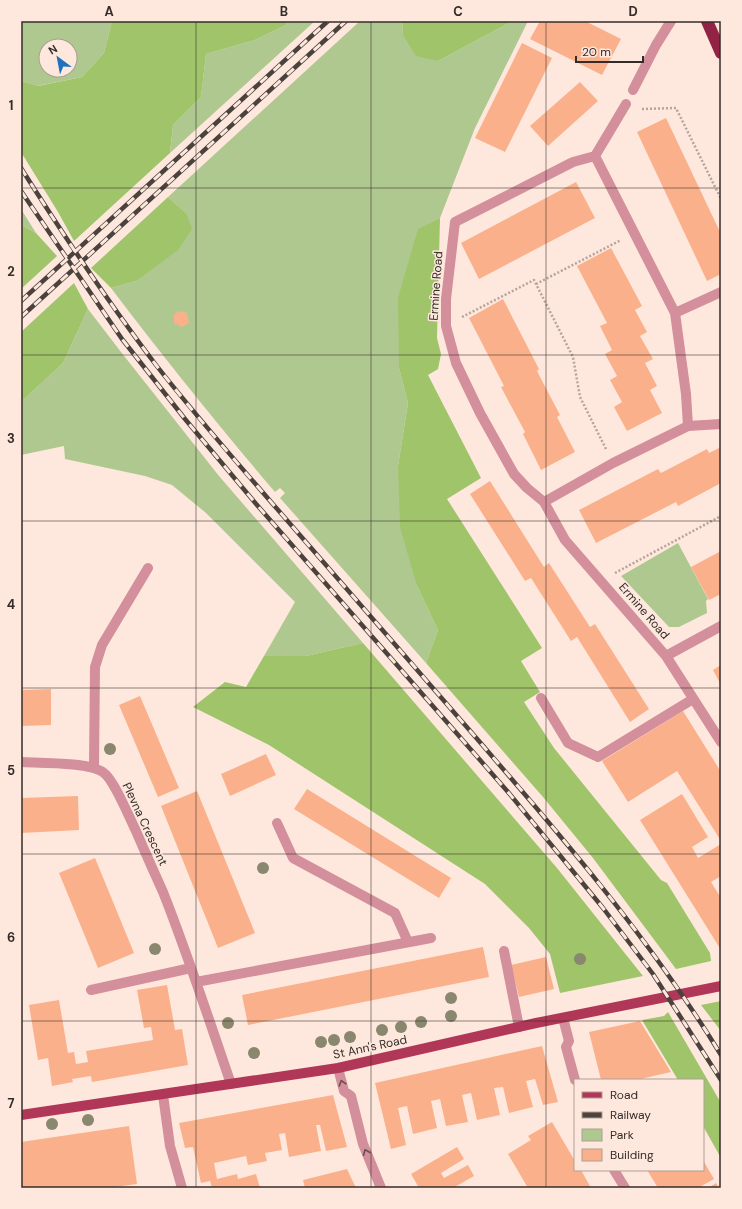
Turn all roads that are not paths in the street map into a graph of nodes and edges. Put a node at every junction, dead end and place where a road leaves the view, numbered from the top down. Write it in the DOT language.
graph roads {
  1 [pos="671,21"];
  2 [pos="707,21"];
  3 [pos="721,53"];
  4 [pos="633,90"];
  5 [pos="625,107"];
  6 [pos="595,156"];
  7 [pos="721,292"];
  8 [pos="675,313"];
  9 [pos="721,424"];
  10 [pos="688,426"];
  11 [pos="544,502"];
  12 [pos="148,568"];
  13 [pos="721,626"];
  14 [pos="666,656"];
  15 [pos="541,698"];
  16 [pos="693,699"];
  17 [pos="721,742"];
  18 [pos="21,762"];
  19 [pos="94,767"];
  20 [pos="277,823"];
  21 [pos="431,938"];
  22 [pos="408,942"];
  23 [pos="504,952"];
  24 [pos="191,968"];
  25 [pos="196,982"];
  26 [pos="721,986"];
  27 [pos="91,990"];
  28 [pos="563,1018"];
  29 [pos="519,1027"];
  30 [pos="338,1068"];
  31 [pos="576,1079"];
  32 [pos="230,1084"];
  33 [pos="163,1095"];
  34 [pos="21,1115"];
  35 [pos="615,1171"];
  36 [pos="182,1188"];
  37 [pos="381,1188"];
  38 [pos="625,1188"];
  1 -- 4 [label="street"];
  2 -- 3 [label="highway"];
  5 -- 6 [label="street"];
  6 -- 8 [label="street"];
  6 -- 11 [label="street, Ermine Road"];
  7 -- 8 [label="street"];
  8 -- 10 [label="street"];
  9 -- 10 [label="street"];
  10 -- 11 [label="street"];
  11 -- 14 [label="street, Ermine Road"];
  12 -- 19 [label="street"];
  13 -- 14 [label="street"];
  14 -- 16 [label="street, Ermine Road"];
  15 -- 16 [label="street"];
  16 -- 17 [label="street, Ermine Road"];
  18 -- 19 [label="street, Plevna Crescent"];
  19 -- 24 [label="street, Plevna Crescent"];
  20 -- 22 [label="street"];
  21 -- 22 [label="street"];
  22 -- 25 [label="street"];
  23 -- 29 [label="street"];
  24 -- 25 [label="street, Plevna Crescent"];
  24 -- 27 [label="street"];
  25 -- 32 [label="street, Plevna Crescent"];
  26 -- 28 [label="main road, St Ann's Road"];
  28 -- 29 [label="main road, St Ann's Road"];
  28 -- 31 [label="street"];
  29 -- 30 [label="main road, St Ann's Road"];
  30 -- 32 [label="main road, St Ann's Road"];
  37 -- 30 [label="street, one-way"];
  32 -- 33 [label="main road, St Ann's Road"];
  33 -- 34 [label="main road, St Ann's Road"];
  33 -- 36 [label="street"];
  35 -- 38 [label="street"];
}
